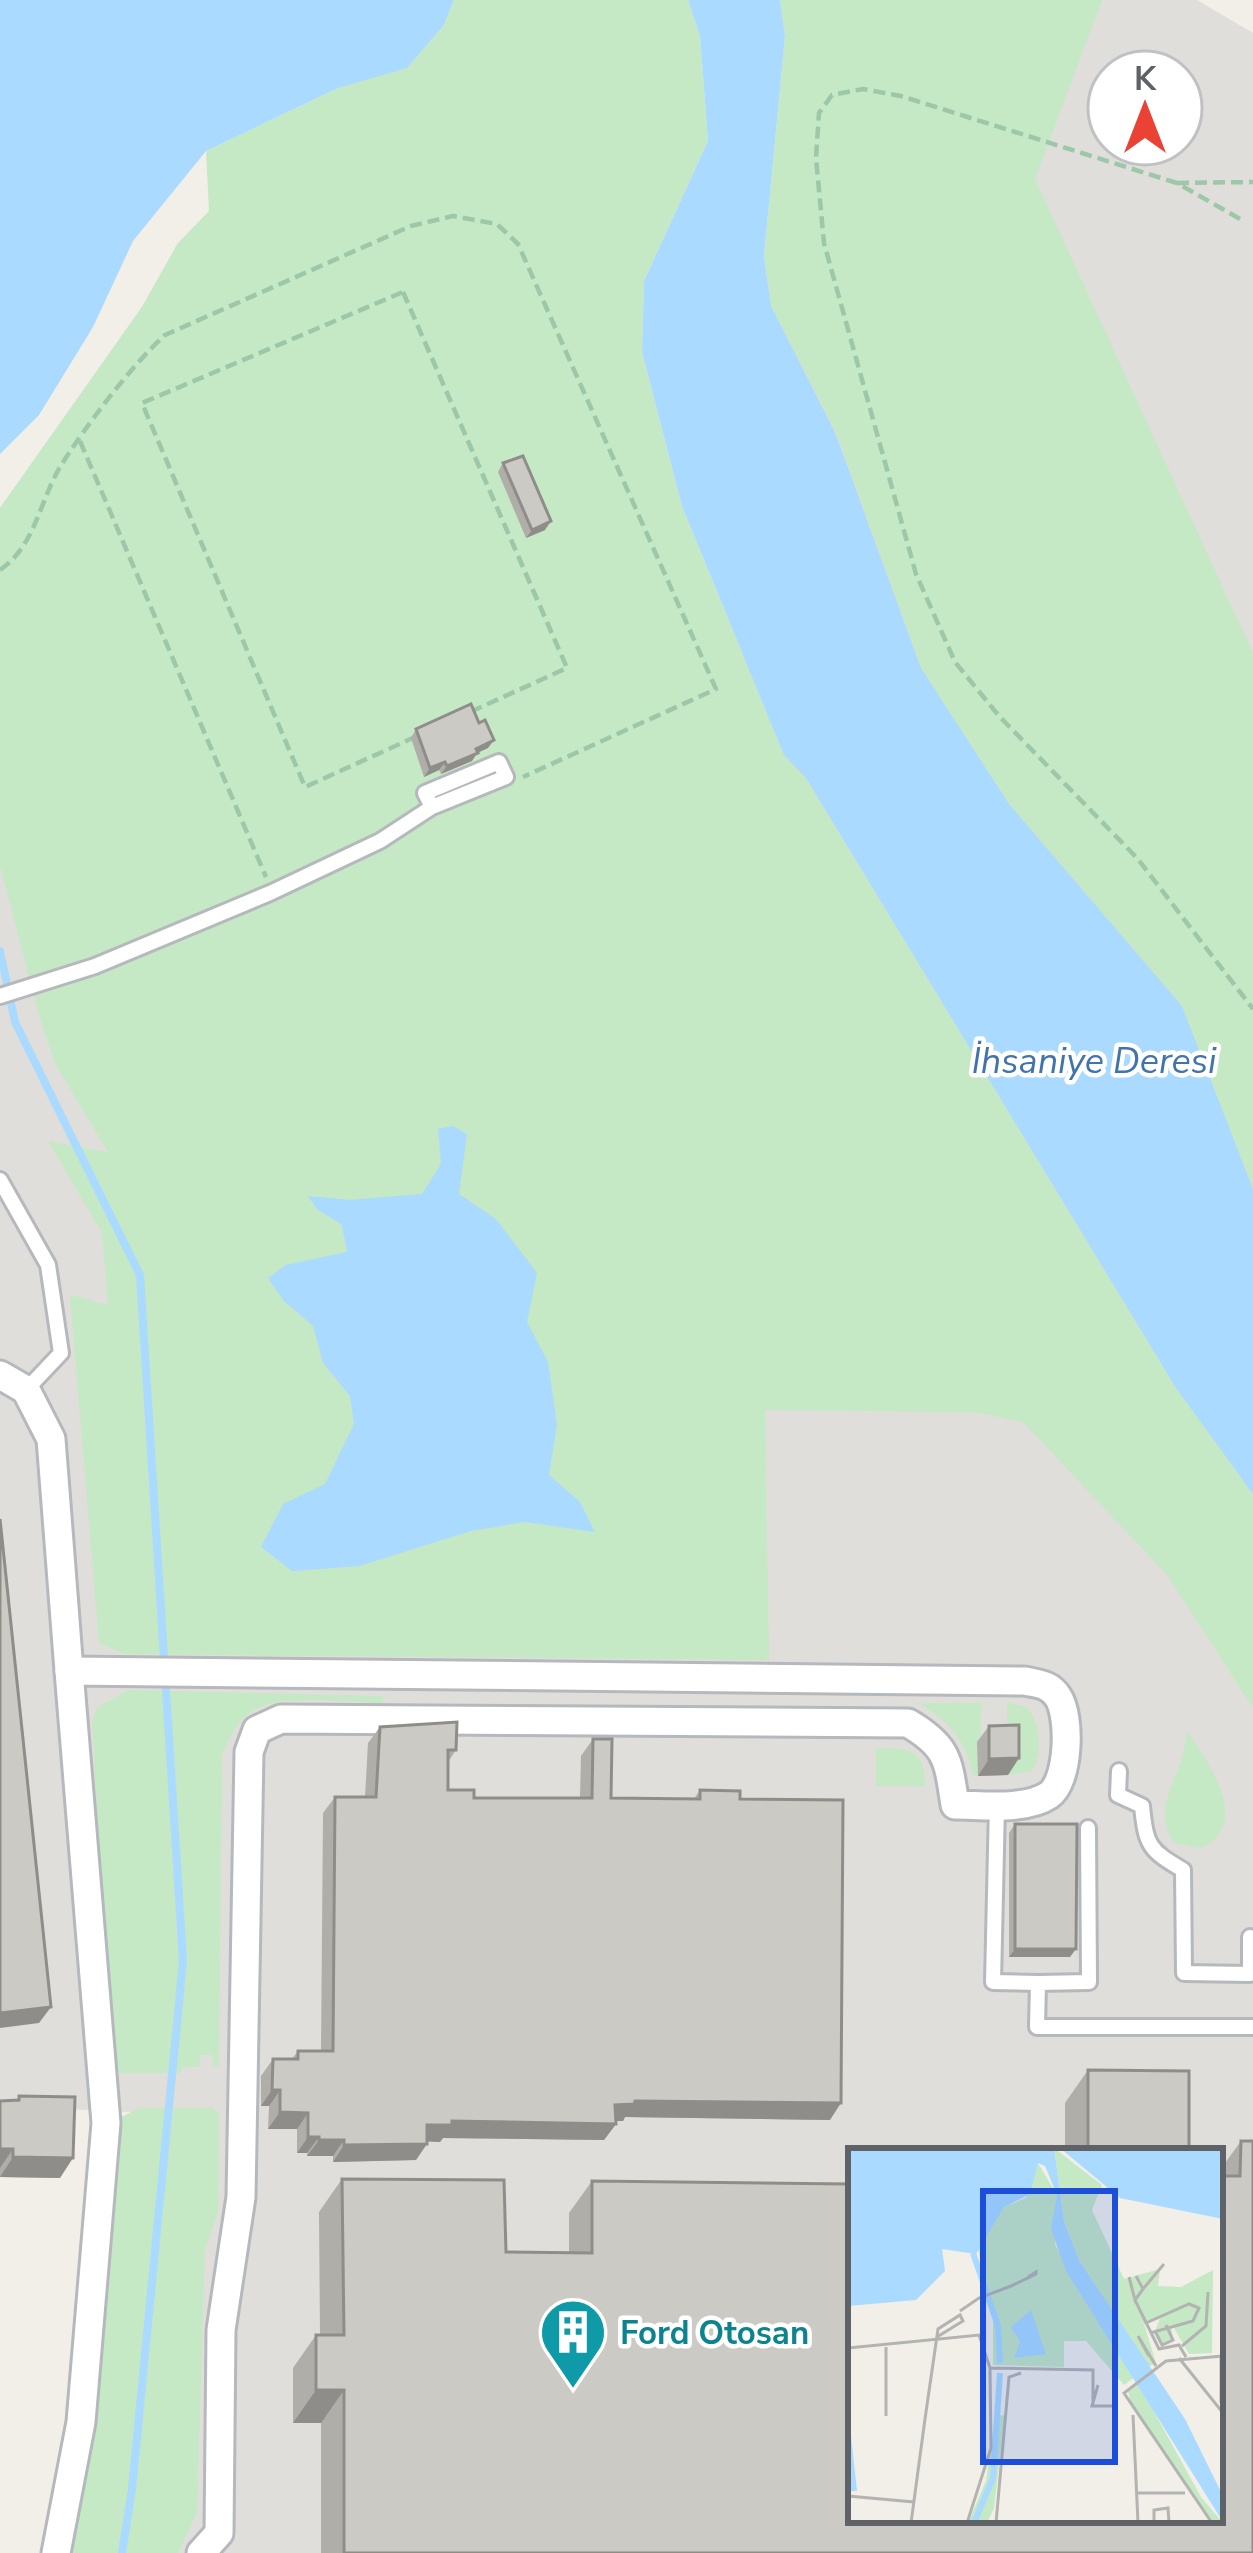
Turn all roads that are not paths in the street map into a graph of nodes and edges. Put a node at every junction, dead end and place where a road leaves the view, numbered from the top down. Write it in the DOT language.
graph roads {
  1 [pos="506,777"];
  2 [pos="0,996"];
  3 [pos="0,1180"];
  4 [pos="0,1375"];
  5 [pos="26,1390"];
  6 [pos="69,1671"];
  7 [pos="1119,1771"];
  8 [pos="997,1805"];
  9 [pos="1088,1828"];
  10 [pos="1250,1937"];
  11 [pos="1251,1977"];
  12 [pos="1038,1983"];
  13 [pos="1253,2027"];
  14 [pos="56,2553"];
  15 [pos="201,2553"];
  1 -- 2 [label="lane"];
  3 -- 5 [label="lane"];
  4 -- 5 [label="street"];
  5 -- 6 [label="street"];
  6 -- 8 [label="street"];
  6 -- 14 [label="street"];
  7 -- 11 [label="lane"];
  8 -- 12 [label="lane"];
  8 -- 15 [label="street"];
  9 -- 12 [label="lane"];
  10 -- 11 [label="lane"];
  12 -- 13 [label="lane"];
}
